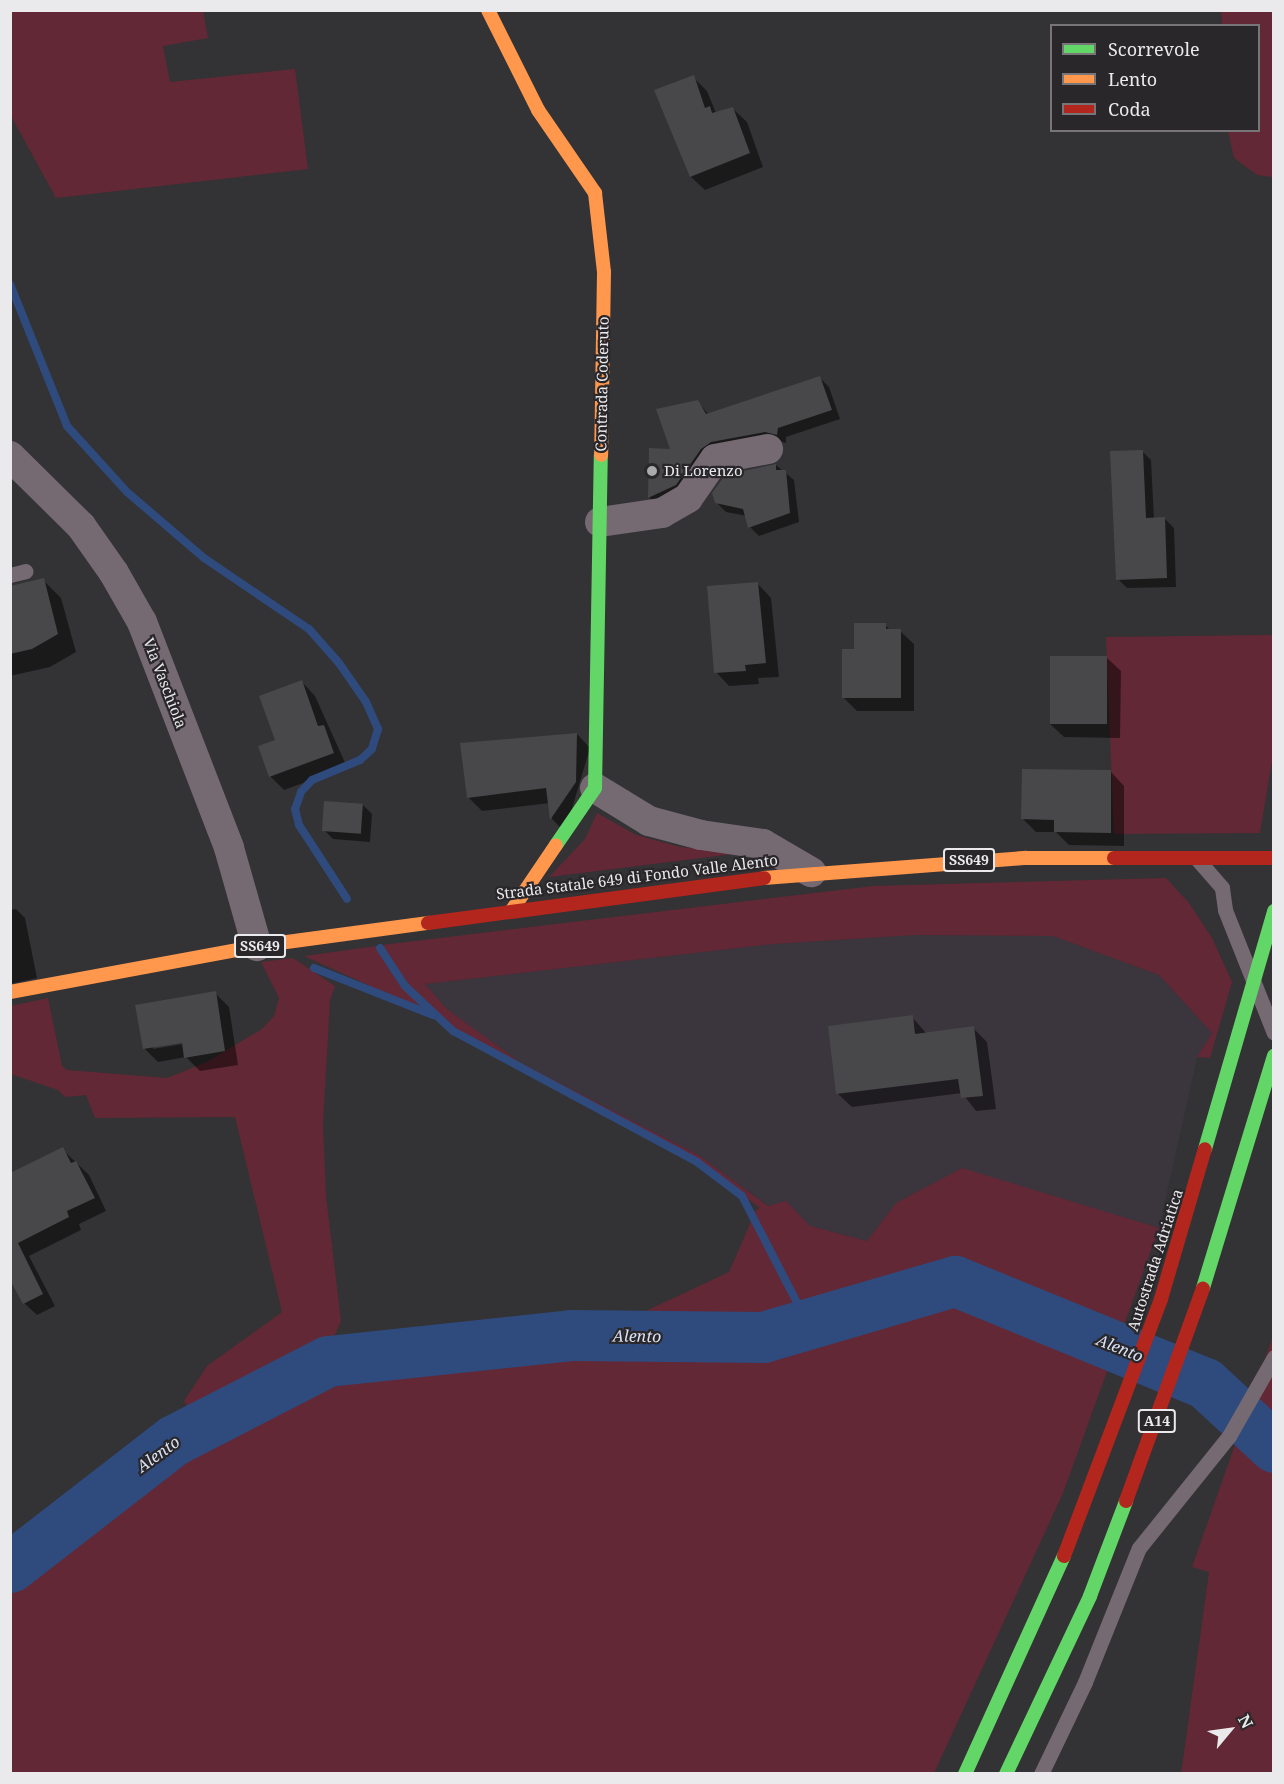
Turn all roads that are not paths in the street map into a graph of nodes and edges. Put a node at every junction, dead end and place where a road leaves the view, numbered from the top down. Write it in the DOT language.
graph roads {
  1 [pos="488,10"];
  2 [pos="768,449"];
  3 [pos="10,456"];
  4 [pos="600,522"];
  5 [pos="26,571"];
  6 [pos="10,575"];
  7 [pos="595,788"];
  8 [pos="1196,857"];
  9 [pos="1274,858"];
  10 [pos="811,872"];
  11 [pos="512,910"];
  12 [pos="1274,911"];
  13 [pos="258,946"];
  14 [pos="10,992"];
  15 [pos="1274,1033"];
  16 [pos="1274,1056"];
  17 [pos="1274,1356"];
  18 [pos="964,1773"];
  19 [pos="1006,1773"];
  20 [pos="1041,1773"];
  1 -- 4 [label="main road, Contrada Coderuto"];
  2 -- 4 [label="street"];
  3 -- 13 [label="street, Via Vaschiola"];
  4 -- 7 [label="main road, Contrada Coderuto"];
  5 -- 6 [label="lane"];
  7 -- 10 [label="street"];
  7 -- 11 [label="main road"];
  8 -- 9 [label="main road, Strada Statale 649 di Fondo Valle Alento / SS649"];
  8 -- 10 [label="main road, Strada Statale 649 di Fondo Valle Alento / SS649"];
  8 -- 15 [label="lane"];
  10 -- 11 [label="main road, Strada Statale 649 di Fondo Valle Alento / SS649"];
  11 -- 13 [label="main road, Strada Statale 649 di Fondo Valle Alento / SS649"];
  12 -- 18 [label="main road, Autostrada Adriatica / A14, bridge"];
  13 -- 14 [label="main road, Strada Statale 649 di Fondo Valle Alento / SS649"];
  16 -- 19 [label="main road, A14"];
  17 -- 20 [label="lane"];
}
